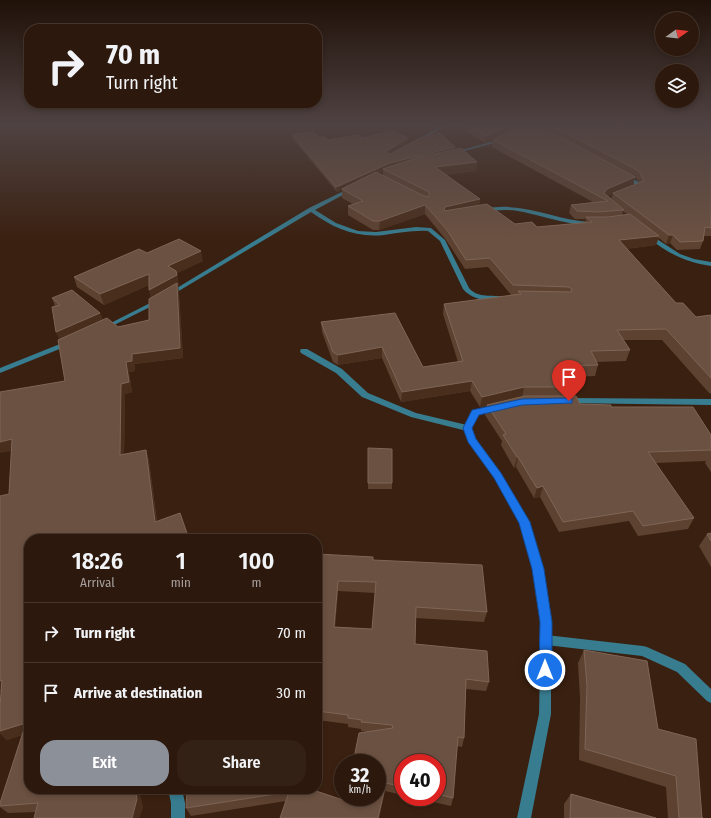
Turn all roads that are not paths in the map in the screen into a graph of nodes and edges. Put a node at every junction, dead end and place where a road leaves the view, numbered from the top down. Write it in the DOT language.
graph roads {
  1 [pos="620,173"];
  2 [pos="362,183"];
  3 [pos="624,194"];
  4 [pos="311,209"];
  5 [pos="480,210"];
  6 [pos="600,224"];
  7 [pos="642,231"];
  8 [pos="711,264"];
  9 [pos="508,298"];
  10 [pos="97,331"];
  11 [pos="76,341"];
  12 [pos="304,351"];
  13 [pos="0,371"];
  14 [pos="558,401"];
  15 [pos="711,402"];
  16 [pos="502,406"];
  17 [pos="467,428"];
  18 [pos="546,640"];
  19 [pos="711,697"];
  20 [pos="176,794"];
  21 [pos="178,818"];
  22 [pos="524,818"];
  1 -- 3 [label="street"];
  2 -- 4 [label="street"];
  4 -- 9 [label="street"];
  4 -- 10 [label="street"];
  5 -- 6 [label="street"];
  7 -- 8 [label="street"];
  11 -- 13 [label="street"];
  12 -- 17 [label="street"];
  14 -- 15 [label="street"];
  16 -- 17 [label="street"];
  17 -- 18 [label="street"];
  18 -- 19 [label="street"];
  18 -- 22 [label="street"];
  20 -- 21 [label="street"];
}
